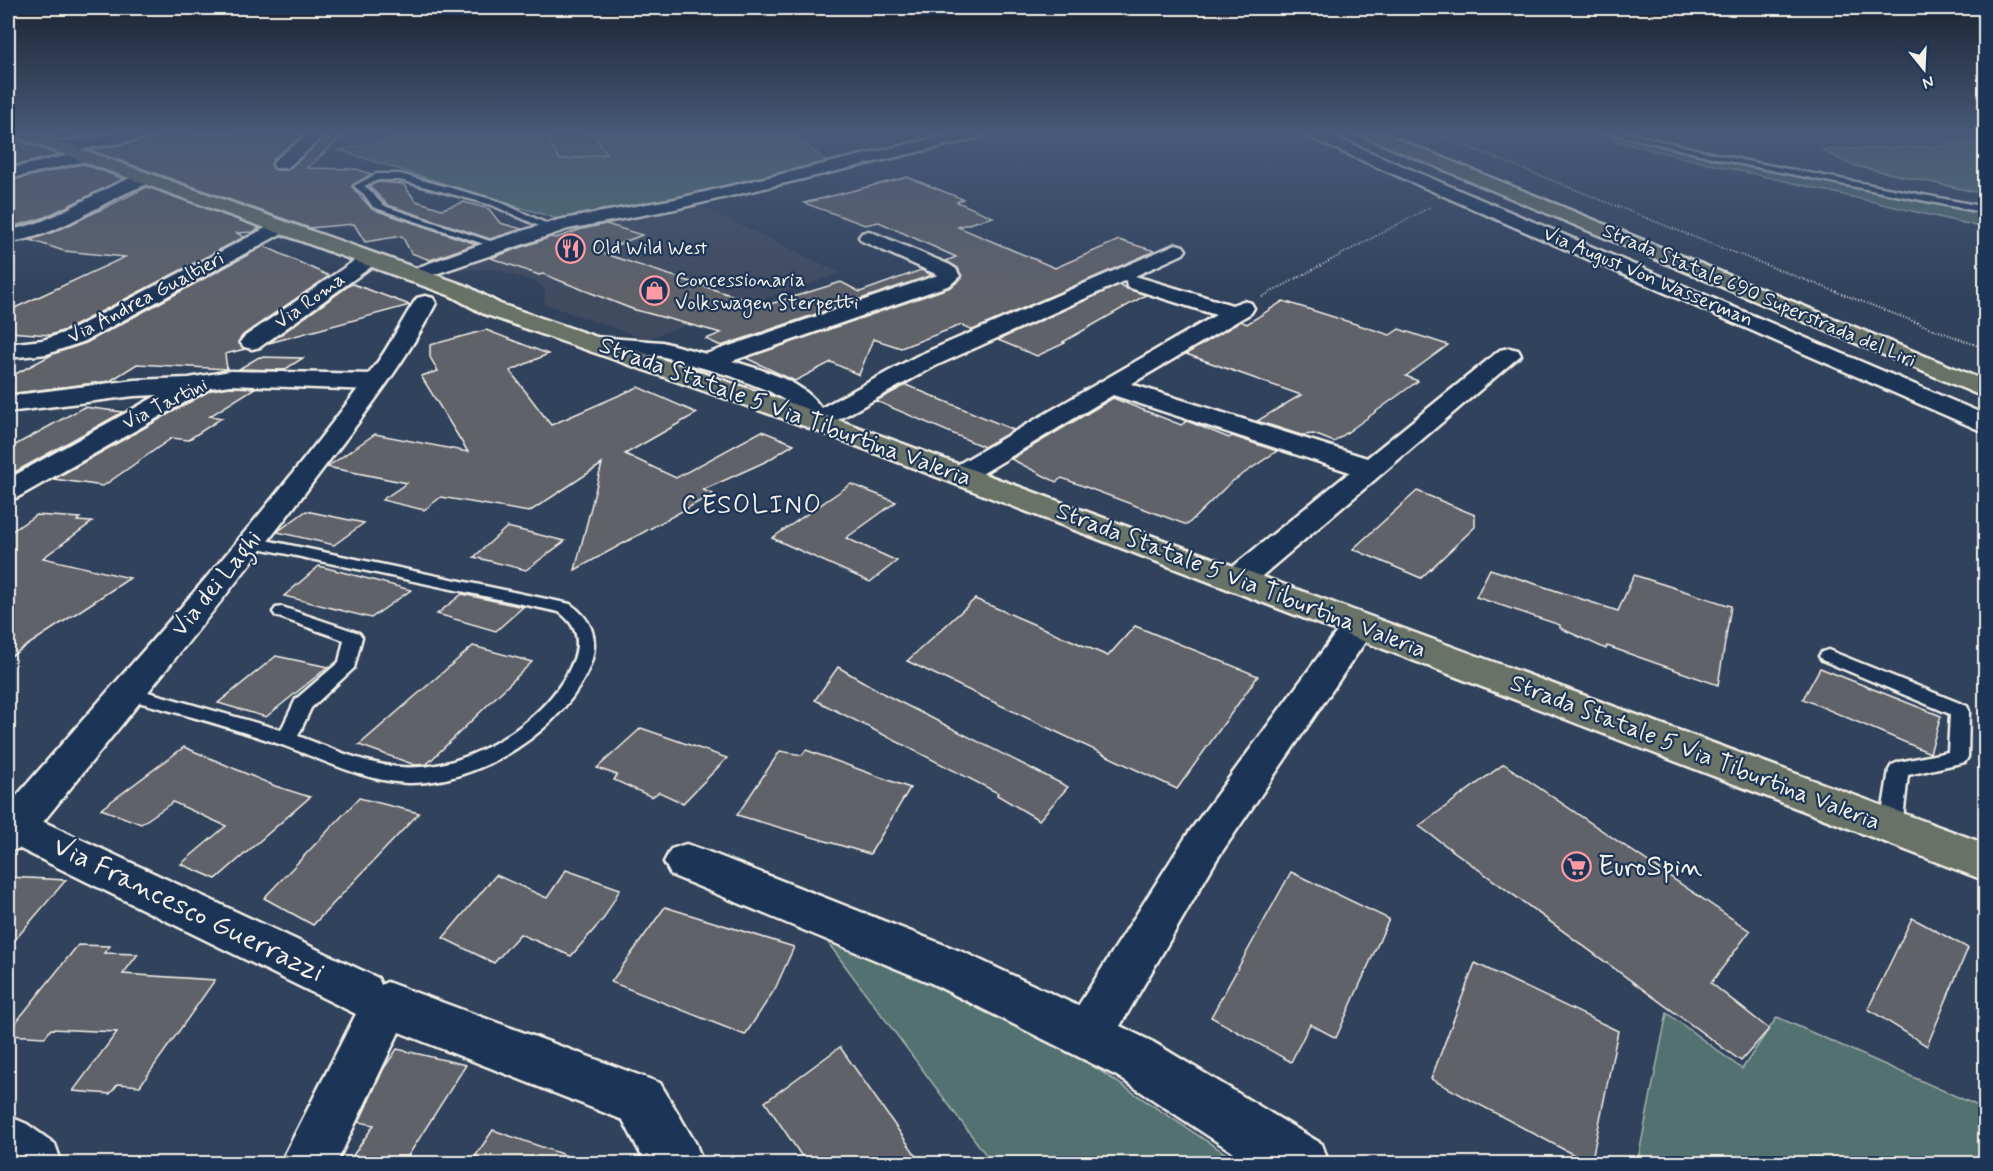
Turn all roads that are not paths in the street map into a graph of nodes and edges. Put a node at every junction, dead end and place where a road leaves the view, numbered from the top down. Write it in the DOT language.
graph roads {
  1 [pos="123,187"];
  2 [pos="166,187"];
  3 [pos="358,187"];
  4 [pos="435,187"];
  5 [pos="747,187"];
  6 [pos="1437,187"];
  7 [pos="1497,187"];
  8 [pos="1525,187"];
  9 [pos="1867,187"];
  10 [pos="1986,210"];
  11 [pos="279,227"];
  12 [pos="551,228"];
  13 [pos="8,236"];
  14 [pos="869,237"];
  15 [pos="497,245"];
  16 [pos="1176,250"];
  17 [pos="368,260"];
  18 [pos="1135,282"];
  19 [pos="440,298"];
  20 [pos="252,342"];
  21 [pos="594,344"];
  22 [pos="8,351"];
  23 [pos="1509,355"];
  24 [pos="709,361"];
  25 [pos="1986,374"];
  26 [pos="374,382"];
  27 [pos="192,386"];
  28 [pos="1110,386"];
  29 [pos="1986,390"];
  30 [pos="8,405"];
  31 [pos="816,421"];
  32 [pos="1986,425"];
  33 [pos="1371,469"];
  34 [pos="960,475"];
  35 [pos="8,491"];
  36 [pos="251,542"];
  37 [pos="1237,580"];
  38 [pos="282,612"];
  39 [pos="1359,626"];
  40 [pos="1828,656"];
  41 [pos="127,692"];
  42 [pos="286,739"];
  43 [pos="1891,827"];
  44 [pos="11,831"];
  45 [pos="686,862"];
  46 [pos="1986,863"];
  47 [pos="361,994"];
  48 [pos="1087,1036"];
  49 [pos="8,1143"];
  50 [pos="35,1164"];
  51 [pos="307,1164"];
  52 [pos="675,1164"];
  53 [pos="1302,1164"];
  1 -- 13 [label="street"];
  2 -- 11 [label="main road, Strada Statale 5 Via Tiburtina Valeria"];
  3 -- 15 [label="lane"];
  4 -- 12 [label="lane"];
  5 -- 12 [label="street"];
  6 -- 32 [label="street, Via August Von Wasserman"];
  7 -- 29 [label="main road, Strada Statale 690 Superstrada del Liri"];
  8 -- 25 [label="main road, Strada Statale 690 Superstrada del Liri"];
  9 -- 10 [label="lane"];
  11 -- 17 [label="main road, Strada Statale 5 Via Tiburtina Valeria"];
  11 -- 22 [label="street, Via Andrea Gualtieri"];
  12 -- 15 [label="street"];
  14 -- 24 [label="street"];
  15 -- 19 [label="street"];
  16 -- 31 [label="street"];
  17 -- 19 [label="main road, Strada Statale 5 Via Tiburtina Valeria"];
  17 -- 20 [label="street, Via Roma"];
  18 -- 28 [label="street"];
  19 -- 21 [label="main road, Strada Statale 5 Via Tiburtina Valeria"];
  19 -- 26 [label="street, Via dei Laghi"];
  21 -- 24 [label="street"];
  21 -- 31 [label="main road, Strada Statale 5 Via Tiburtina Valeria"];
  23 -- 33 [label="street"];
  24 -- 31 [label="street"];
  26 -- 27 [label="street, Via Tartini"];
  26 -- 36 [label="street, Via dei Laghi"];
  27 -- 30 [label="street"];
  27 -- 35 [label="street, Via Tartini"];
  28 -- 33 [label="street"];
  28 -- 34 [label="street"];
  31 -- 34 [label="main road, Strada Statale 5 Via Tiburtina Valeria"];
  33 -- 37 [label="street"];
  34 -- 37 [label="main road, Strada Statale 5 Via Tiburtina Valeria"];
  36 -- 41 [label="street, Via dei Laghi"];
  36 -- 42 [label="lane"];
  37 -- 39 [label="main road, Strada Statale 5 Via Tiburtina Valeria"];
  38 -- 42 [label="lane"];
  39 -- 43 [label="main road, Strada Statale 5 Via Tiburtina Valeria"];
  39 -- 48 [label="street"];
  40 -- 43 [label="lane"];
  41 -- 42 [label="lane"];
  41 -- 44 [label="street, Via dei Laghi"];
  43 -- 46 [label="main road, Strada Statale 5 Via Tiburtina Valeria"];
  44 -- 47 [label="street, Via Francesco Guerrazzi"];
  45 -- 48 [label="street"];
  48 -- 53 [label="street"];
  49 -- 50 [label="street"];
  51 -- 52 [label="street"];
}
